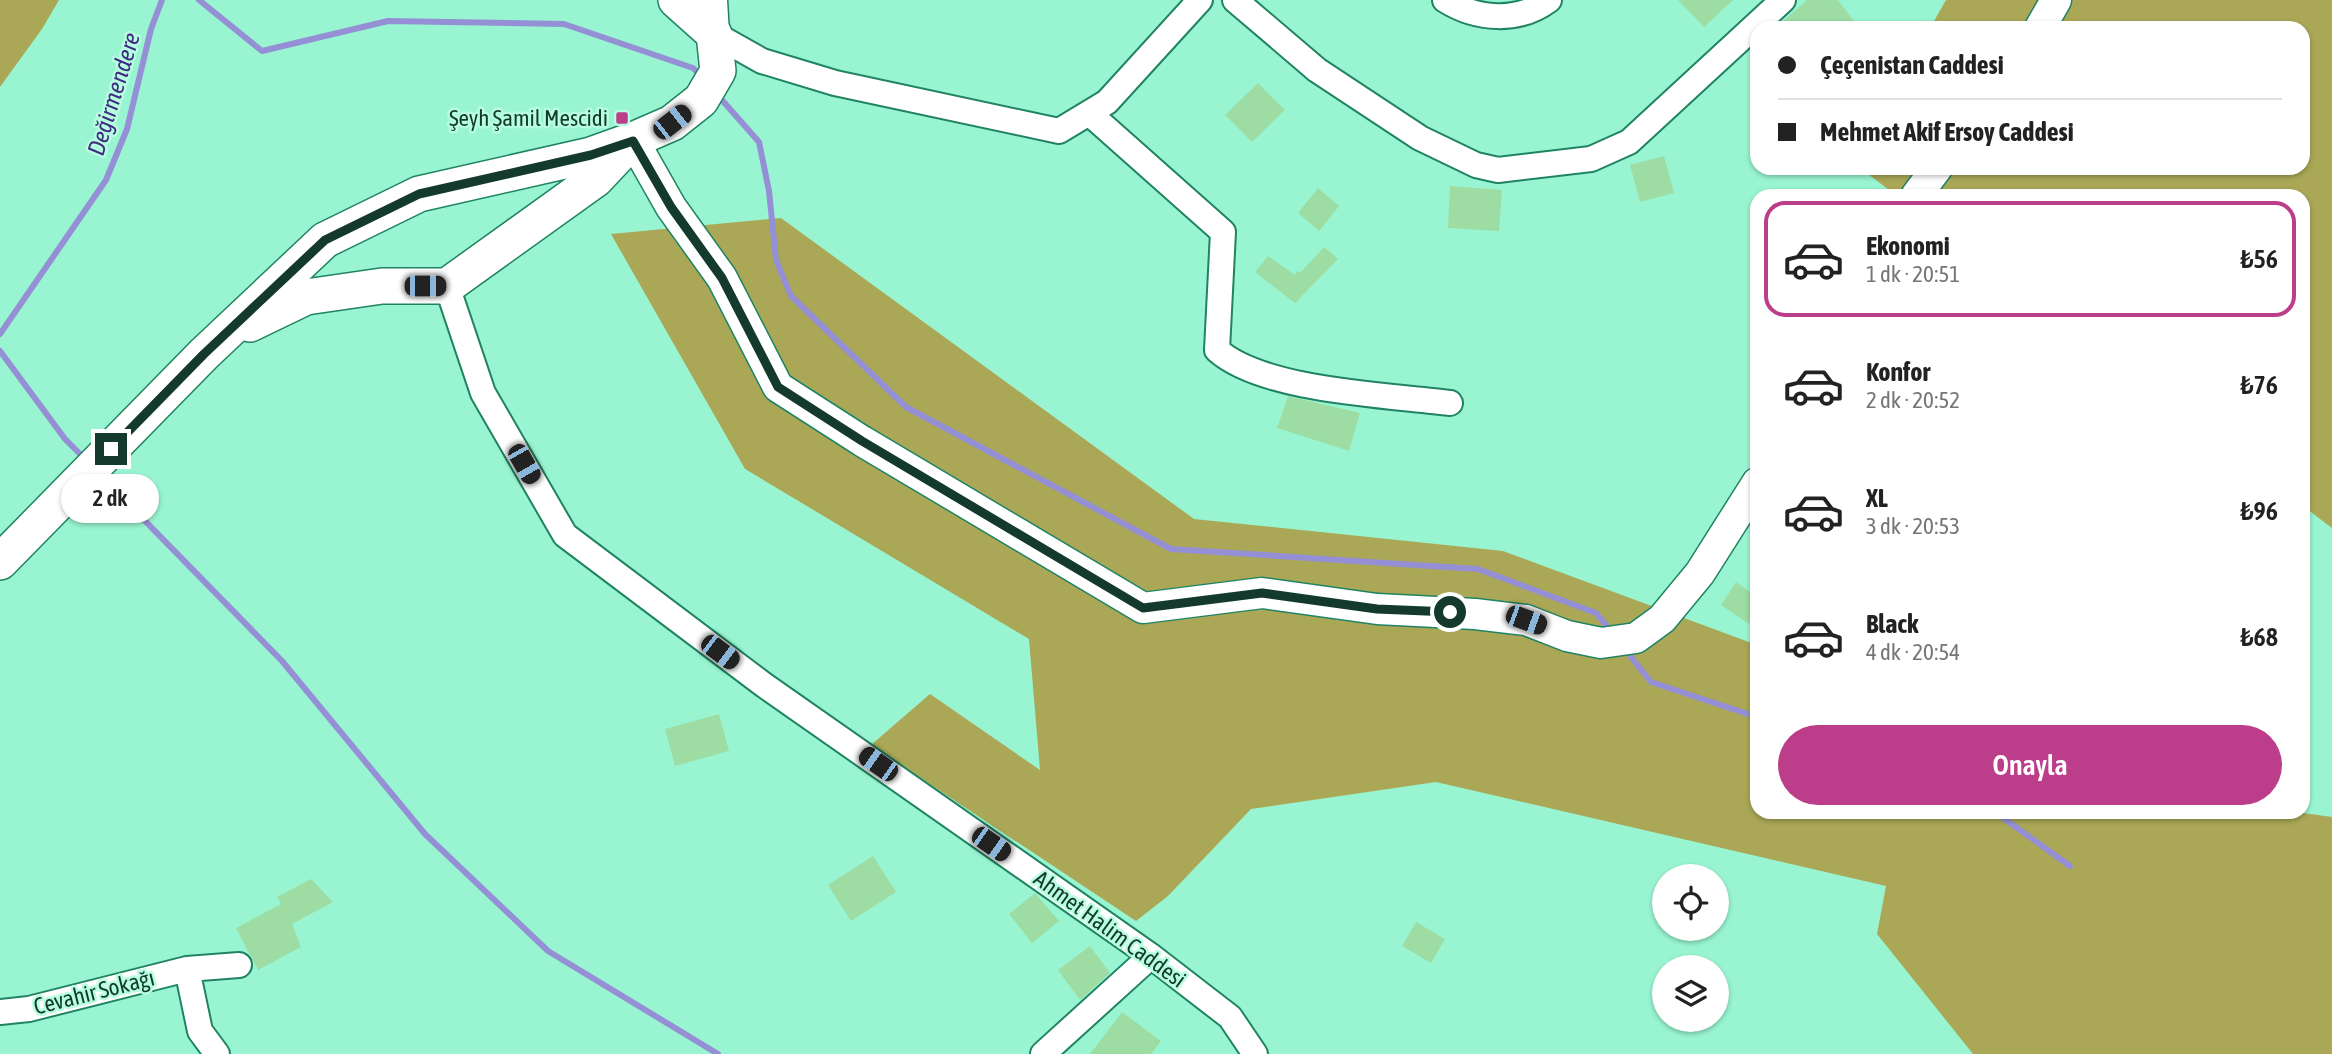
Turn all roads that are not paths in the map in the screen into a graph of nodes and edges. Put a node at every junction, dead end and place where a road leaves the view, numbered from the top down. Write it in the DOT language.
graph roads {
  1 [pos="676,0"];
  2 [pos="712,0"];
  3 [pos="1200,0"];
  4 [pos="1234,0"];
  5 [pos="1445,0"];
  6 [pos="1549,0"];
  7 [pos="1783,0"];
  8 [pos="2056,0"];
  9 [pos="1760,21"];
  10 [pos="2044,21"];
  11 [pos="1750,30"];
  12 [pos="714,34"];
  13 [pos="1089,113"];
  14 [pos="633,141"];
  15 [pos="447,286"];
  16 [pos="222,337"];
  17 [pos="1450,403"];
  18 [pos="1750,494"];
  19 [pos="0,562"];
  20 [pos="1151,956"];
  21 [pos="239,964"];
  22 [pos="187,969"];
  23 [pos="0,1012"];
  24 [pos="217,1054"];
  25 [pos="1043,1054"];
  26 [pos="1255,1054"];
  1 -- 12 [label="main road"];
  2 -- 12 [label="street"];
  3 -- 13 [label="street"];
  4 -- 11 [label="street"];
  5 -- 6 [label="street"];
  7 -- 9 [label="street"];
  8 -- 10 [label="street"];
  12 -- 13 [label="street"];
  12 -- 14 [label="main road"];
  13 -- 17 [label="street"];
  14 -- 15 [label="main road"];
  14 -- 16 [label="main road"];
  14 -- 18 [label="street"];
  15 -- 16 [label="main road"];
  15 -- 20 [label="street, Ahmet Halim Caddesi"];
  16 -- 19 [label="main road"];
  20 -- 25 [label="street"];
  20 -- 26 [label="street, Ahmet Halim Caddesi"];
  21 -- 22 [label="street, Cevahir Sokağı"];
  22 -- 23 [label="street, Cevahir Sokağı"];
  22 -- 24 [label="street, Cevahir Sokağı"];
}
